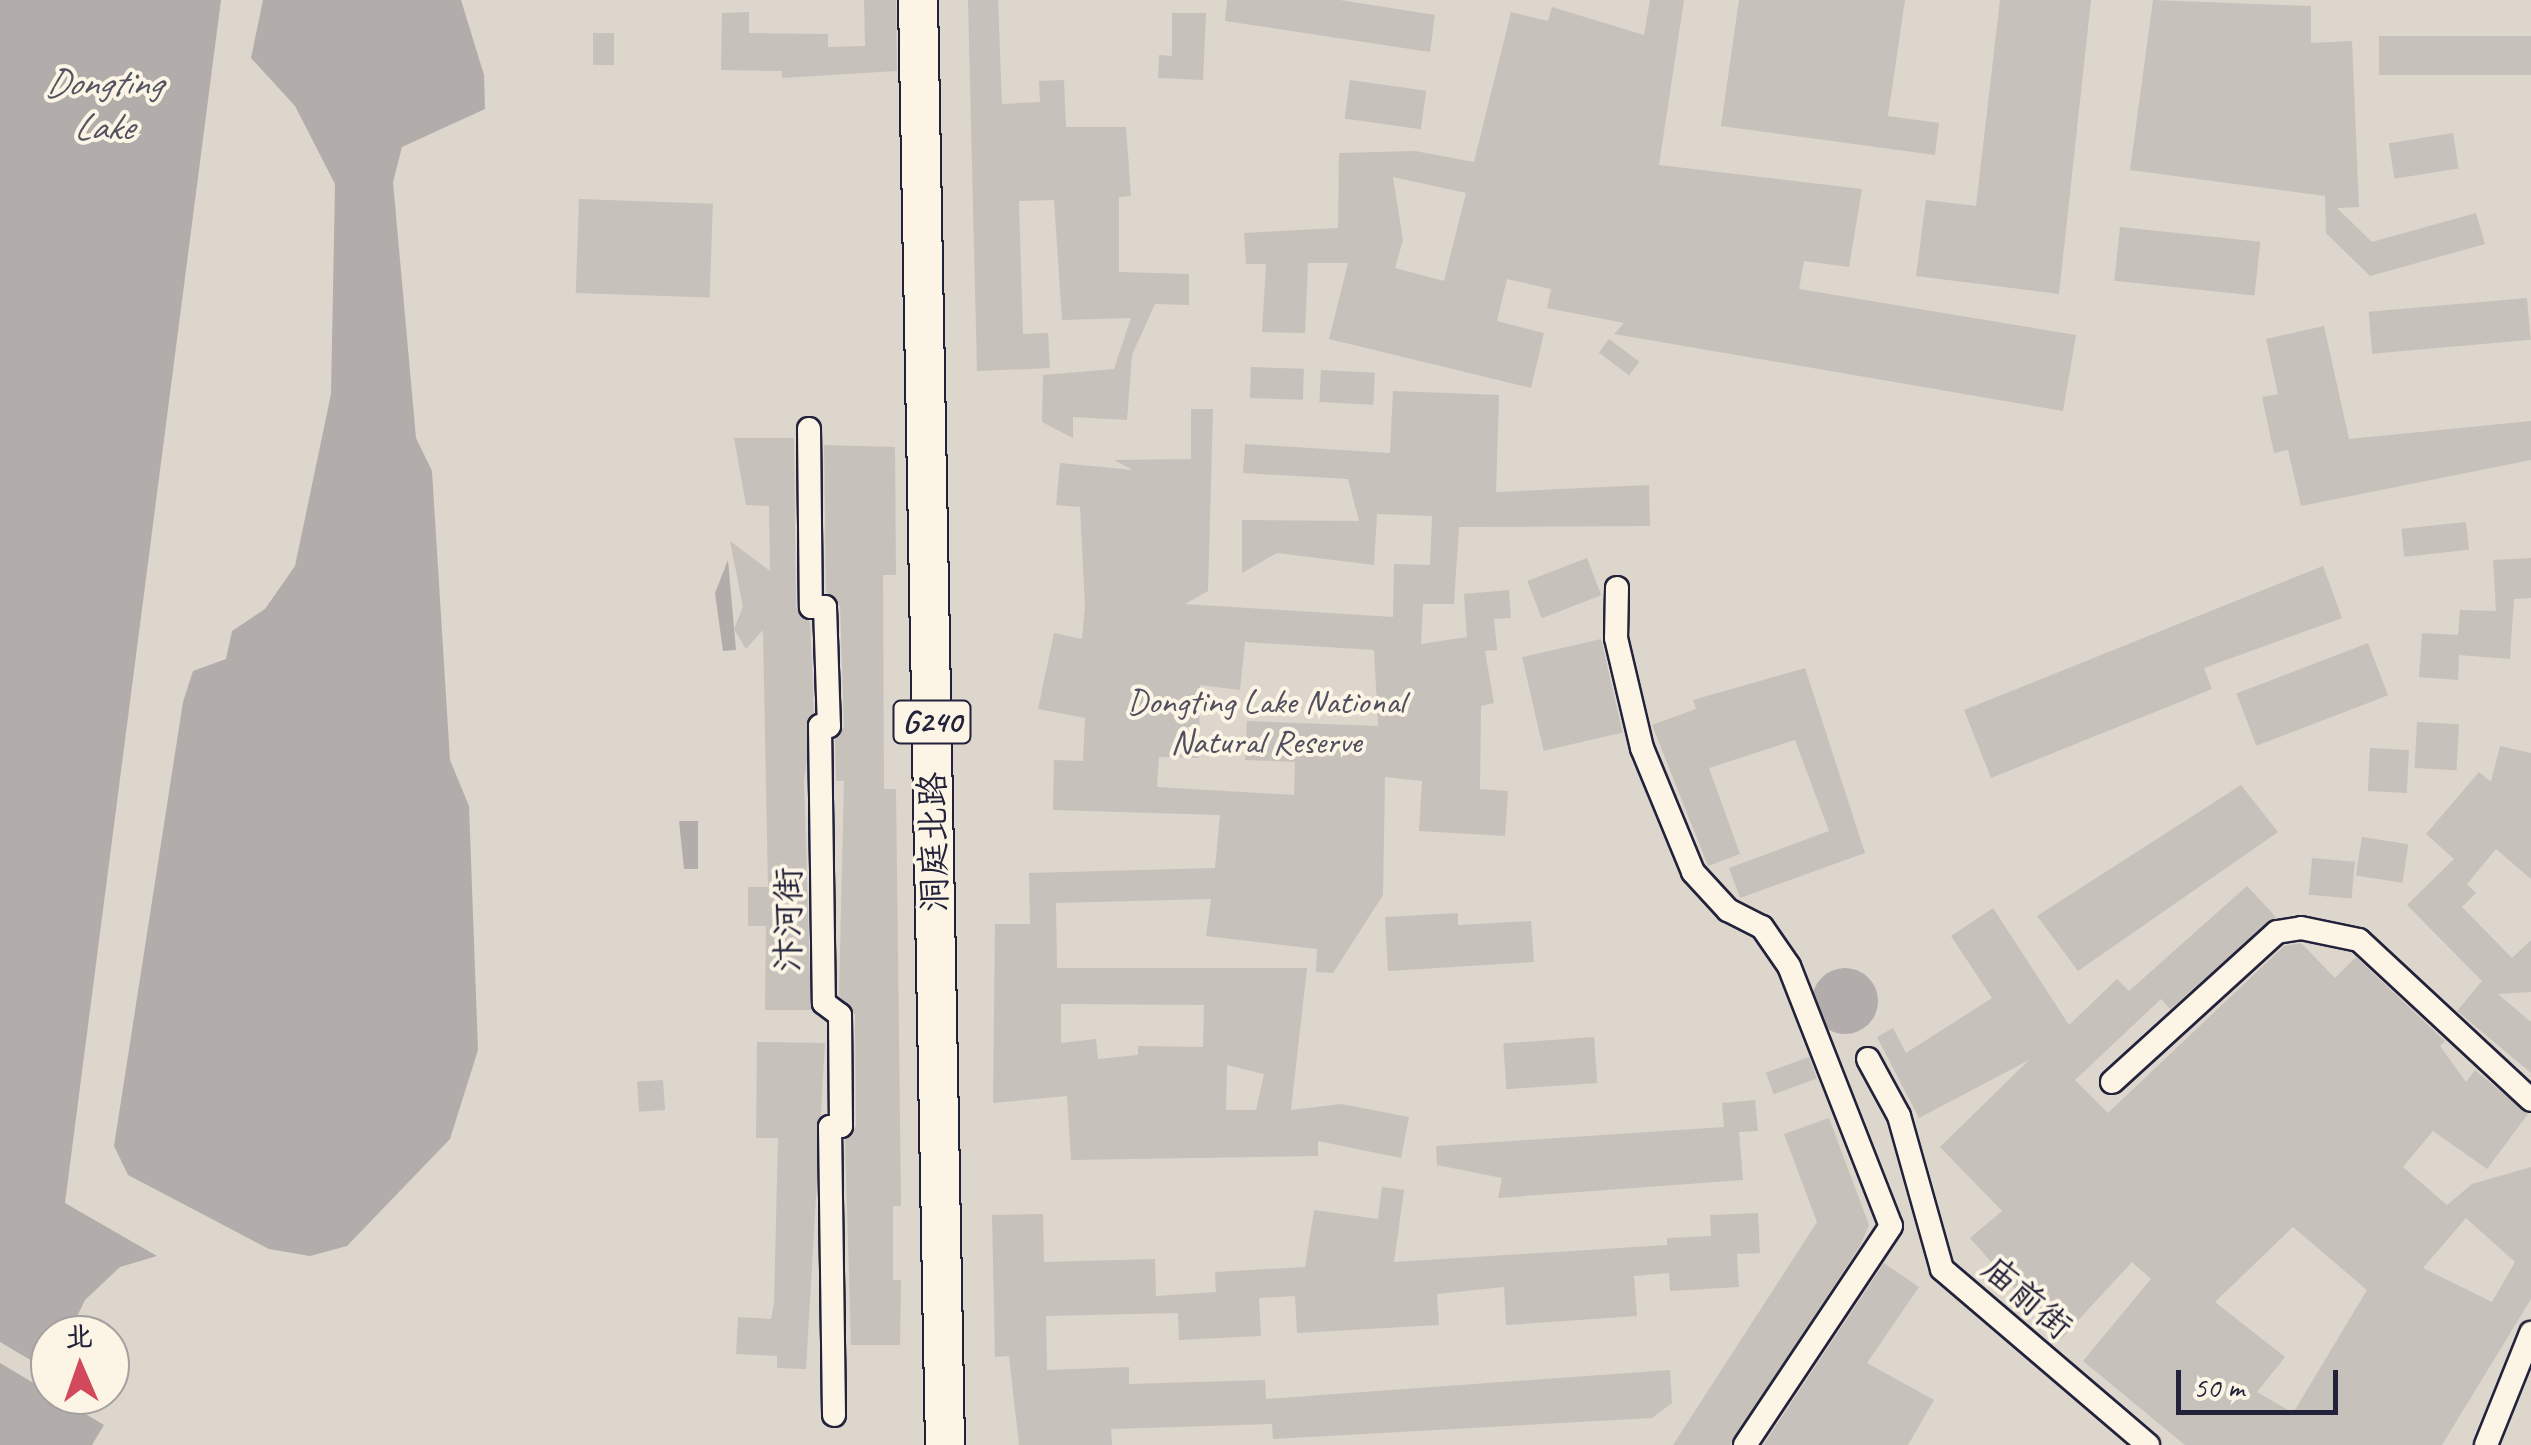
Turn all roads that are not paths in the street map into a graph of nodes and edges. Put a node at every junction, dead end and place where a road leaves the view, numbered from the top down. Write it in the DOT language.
graph roads {
  1 [pos="918,0"];
  2 [pos="931,0"];
  3 [pos="809,429"];
  4 [pos="1617,588"];
  5 [pos="1868,1059"];
  6 [pos="2112,1082"];
  7 [pos="2531,1100"];
  8 [pos="2531,1332"];
  9 [pos="834,1416"];
  10 [pos="945,1445"];
  11 [pos="957,1445"];
  12 [pos="1744,1445"];
  13 [pos="2148,1445"];
  14 [pos="2486,1445"];
  1 -- 10 [label="main road, 洞庭北路 / G240"];
  2 -- 11 [label="main road, 洞庭北路 / G240"];
  3 -- 9 [label="street, 汴河街"];
  4 -- 12 [label="street"];
  5 -- 13 [label="street, 庙前街"];
  6 -- 7 [label="street"];
  8 -- 14 [label="street"];
}
